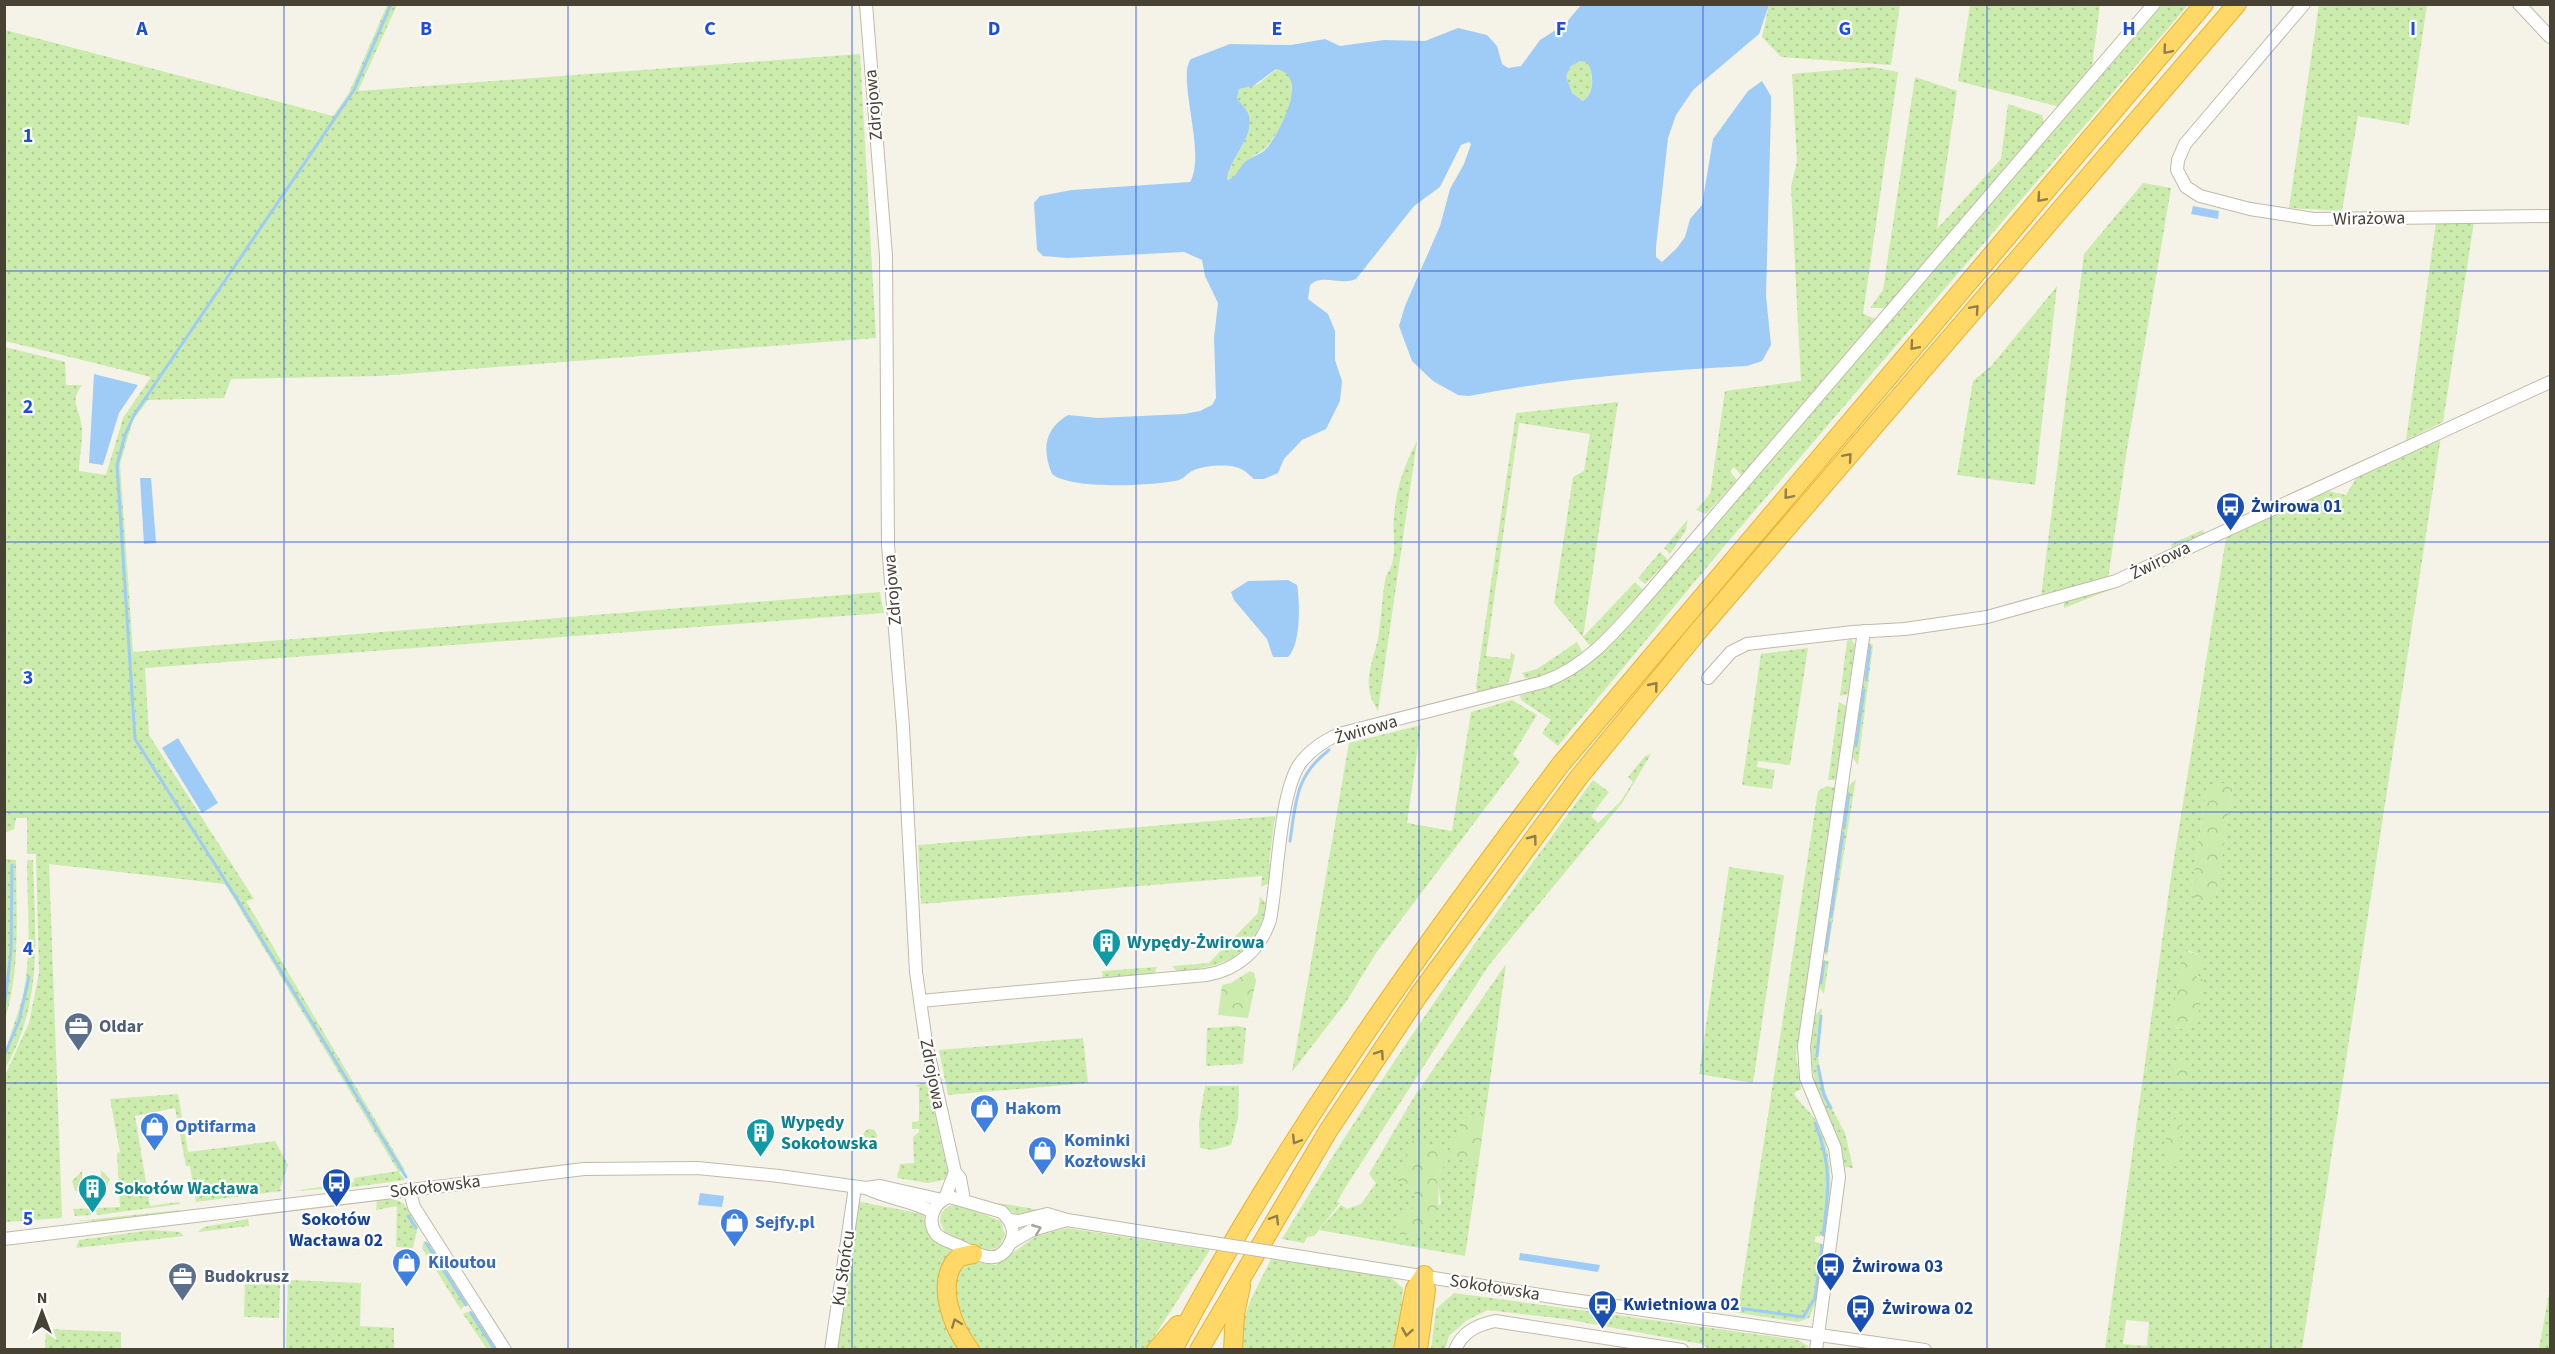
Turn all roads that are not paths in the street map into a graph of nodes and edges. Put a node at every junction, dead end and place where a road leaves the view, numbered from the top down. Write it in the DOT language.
graph roads {
  1 [pos="866,4"];
  2 [pos="2154,4"];
  3 [pos="2204,4"];
  4 [pos="2237,4"];
  5 [pos="2304,4"];
  6 [pos="2518,4"];
  7 [pos="2550,37"];
  8 [pos="2550,216"];
  9 [pos="2550,382"];
  10 [pos="1864,631"];
  11 [pos="1708,678"];
  12 [pos="920,1001"];
  13 [pos="955,1172"];
  14 [pos="861,1187"];
  15 [pos="409,1189"];
  16 [pos="944,1199"];
  17 [pos="964,1200"];
  18 [pos="933,1212"];
  19 [pos="1010,1220"];
  20 [pos="1067,1220"];
  21 [pos="4,1239"];
  22 [pos="1010,1243"];
  23 [pos="973,1254"];
  24 [pos="1245,1269"];
  25 [pos="1424,1275"];
  26 [pos="1197,1303"];
  27 [pos="1818,1334"];
  28 [pos="505,1350"];
  29 [pos="831,1350"];
  30 [pos="969,1350"];
  31 [pos="1156,1350"];
  32 [pos="1173,1350"];
  33 [pos="1199,1350"];
  34 [pos="1233,1350"];
  35 [pos="1403,1350"];
  36 [pos="1418,1350"];
  37 [pos="1455,1350"];
  38 [pos="1682,1350"];
  39 [pos="1816,1350"];
  40 [pos="1925,1350"];
  1 -- 12 [label="street, Zdrojowa"];
  2 -- 12 [label="street, Żwirowa"];
  3 -- 26 [label="highway, one-way"];
  24 -- 4 [label="highway, one-way"];
  5 -- 8 [label="street, Wirażowa"];
  6 -- 7 [label="street"];
  9 -- 10 [label="street, Żwirowa"];
  10 -- 11 [label="street, Żwirowa"];
  10 -- 27 [label="street"];
  12 -- 13 [label="street, Zdrojowa"];
  13 -- 16 [label="street"];
  13 -- 17 [label="street, Zdrojowa"];
  14 -- 15 [label="street, Sokołowska"];
  14 -- 16 [label="street, Sokołowska"];
  14 -- 18 [label="street, Sokołowska"];
  14 -- 29 [label="street, Ku Słońcu"];
  15 -- 21 [label="street, Sokołowska"];
  15 -- 28 [label="street"];
  16 -- 17 [label="street"];
  16 -- 18 [label="street"];
  17 -- 19 [label="street"];
  18 -- 23 [label="street"];
  19 -- 20 [label="street, Sokołowska"];
  19 -- 22 [label="street"];
  22 -- 20 [label="street, Sokołowska, one-way"];
  20 -- 25 [label="street, Sokołowska, bridge"];
  22 -- 23 [label="street"];
  30 -- 23 [label="highway, one-way"];
  24 -- 33 [label="highway"];
  24 -- 34 [label="highway"];
  25 -- 27 [label="street, Sokołowska"];
  25 -- 35 [label="highway, one-way"];
  25 -- 36 [label="highway"];
  26 -- 31 [label="highway"];
  26 -- 32 [label="highway"];
  27 -- 39 [label="street"];
  27 -- 40 [label="street, Sokołowska"];
  37 -- 38 [label="street"];
}
